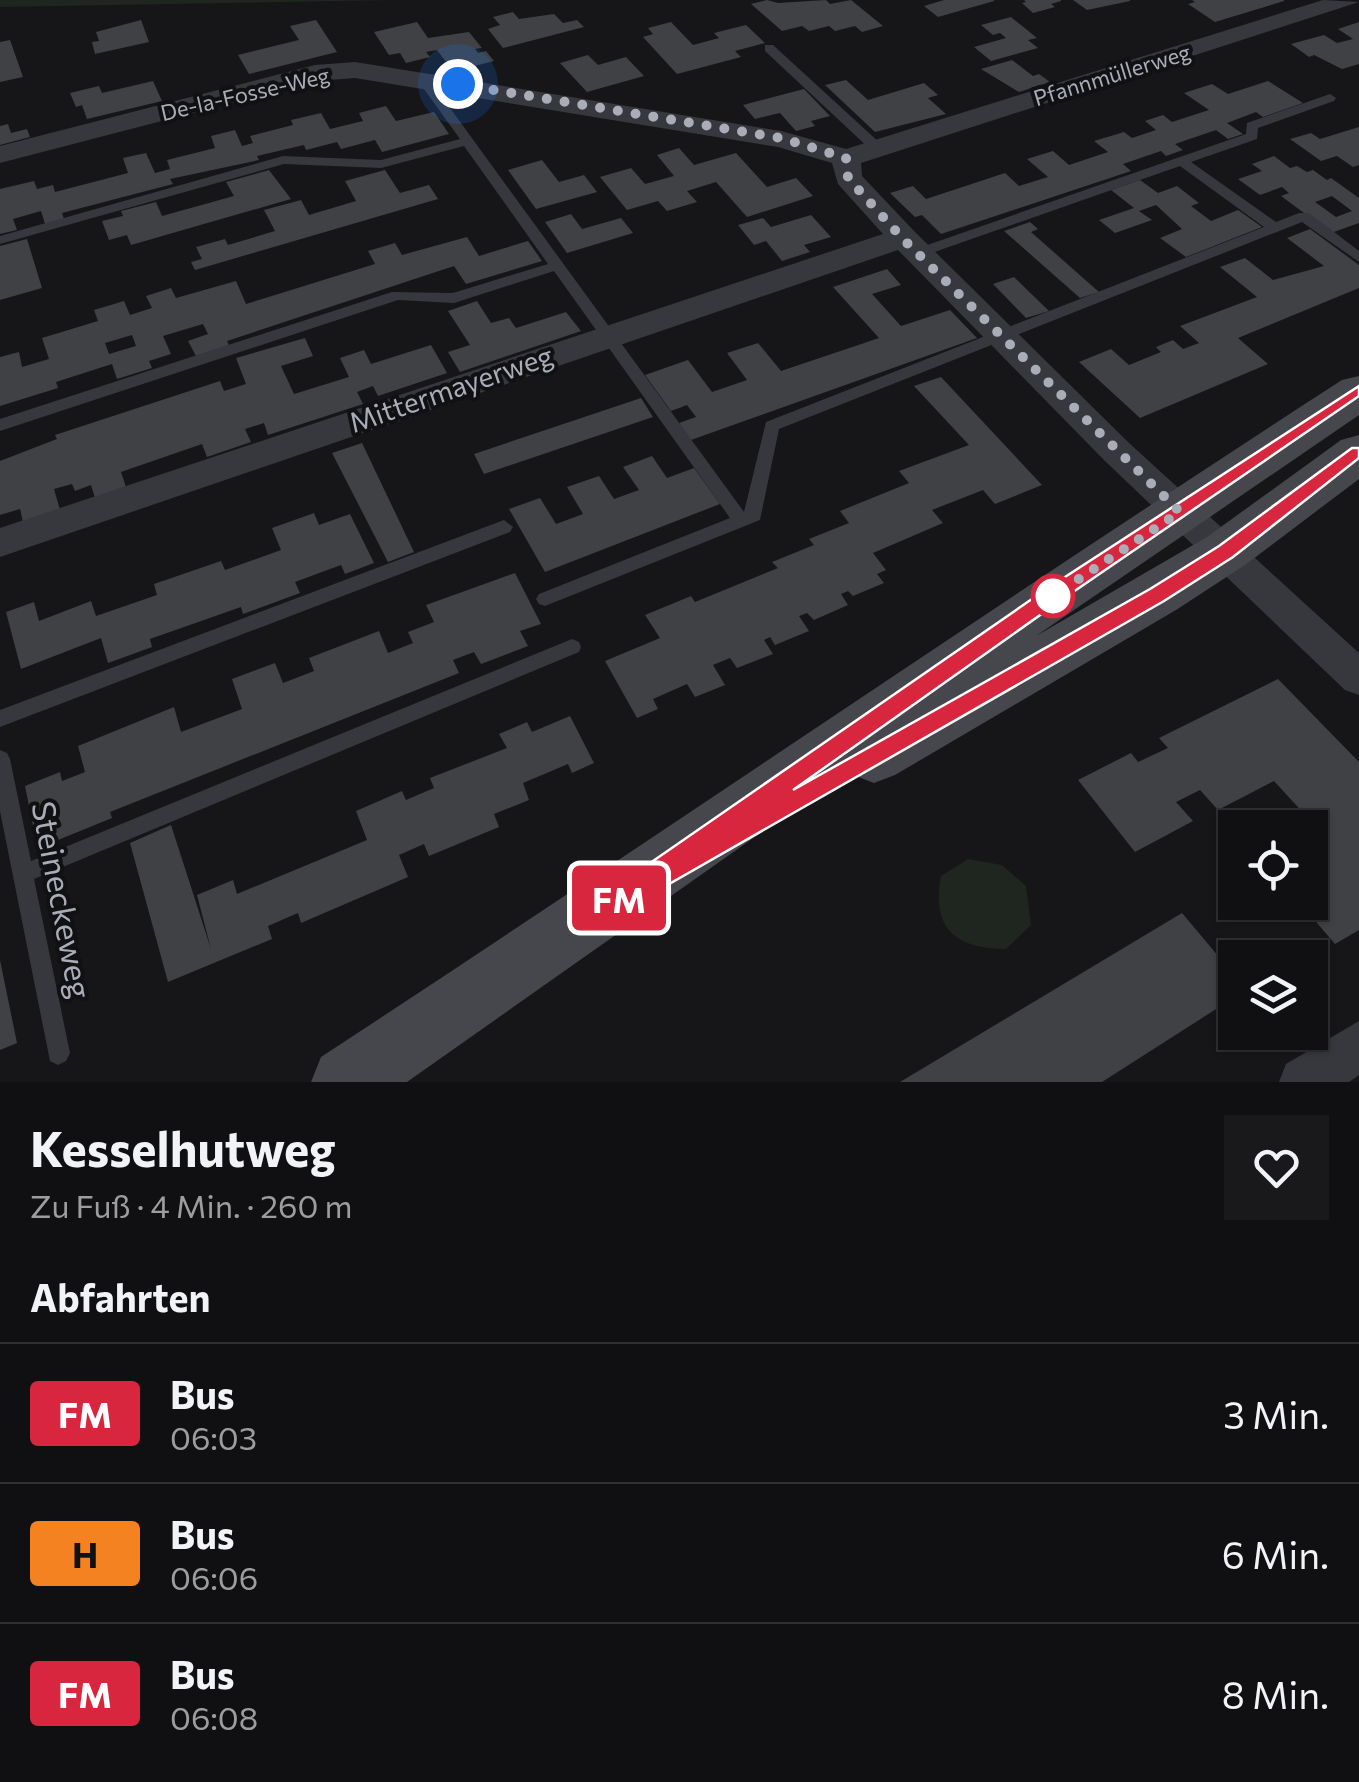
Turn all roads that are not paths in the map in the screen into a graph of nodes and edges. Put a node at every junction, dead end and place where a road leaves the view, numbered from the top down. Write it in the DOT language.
graph roads {
  1 [pos="1348,0"];
  2 [pos="770,48"];
  3 [pos="422,78"];
  4 [pos="1330,98"];
  5 [pos="464,142"];
  6 [pos="861,153"];
  7 [pos="0,155"];
  8 [pos="1182,161"];
  9 [pos="1274,227"];
  10 [pos="0,240"];
  11 [pos="910,245"];
  12 [pos="1359,258"];
  13 [pos="559,265"];
  14 [pos="610,335"];
  15 [pos="1002,338"];
  16 [pos="1359,392"];
  17 [pos="0,425"];
  18 [pos="1359,453"];
  19 [pos="1180,512"];
  20 [pos="741,520"];
  21 [pos="504,527"];
  22 [pos="0,543"];
  23 [pos="1226,552"];
  24 [pos="545,599"];
  25 [pos="572,648"];
  26 [pos="1359,678"];
  27 [pos="0,719"];
  28 [pos="0,759"];
  29 [pos="23,874"];
  30 [pos="606,907"];
  31 [pos="1359,1046"];
  32 [pos="58,1054"];
  33 [pos="346,1082"];
  34 [pos="1304,1082"];
  1 -- 6 [label="street, Pfannmüllerweg"];
  2 -- 6 [label="lane"];
  3 -- 5 [label="lane"];
  3 -- 6 [label="street, De-la-Fosse-Weg"];
  3 -- 7 [label="street, De-la-Fosse-Weg"];
  4 -- 8 [label="lane"];
  5 -- 10 [label="lane"];
  5 -- 13 [label="lane"];
  6 -- 11 [label="street"];
  8 -- 9 [label="lane"];
  8 -- 11 [label="lane"];
  9 -- 12 [label="lane"];
  9 -- 15 [label="lane"];
  11 -- 14 [label="street, Mittermayerweg"];
  11 -- 15 [label="street"];
  13 -- 14 [label="lane"];
  13 -- 17 [label="lane"];
  14 -- 20 [label="lane"];
  14 -- 22 [label="street, Mittermayerweg"];
  15 -- 19 [label="street"];
  15 -- 20 [label="lane"];
  16 -- 19 [label="main road"];
  18 -- 23 [label="main road"];
  19 -- 23 [label="street"];
  19 -- 30 [label="main road"];
  20 -- 24 [label="lane"];
  21 -- 27 [label="lane"];
  23 -- 26 [label="street"];
  23 -- 30 [label="main road"];
  25 -- 29 [label="lane"];
  28 -- 29 [label="lane, Steineckeweg"];
  29 -- 32 [label="lane, Steineckeweg"];
  30 -- 33 [label="main road"];
  31 -- 34 [label="street"];
}
